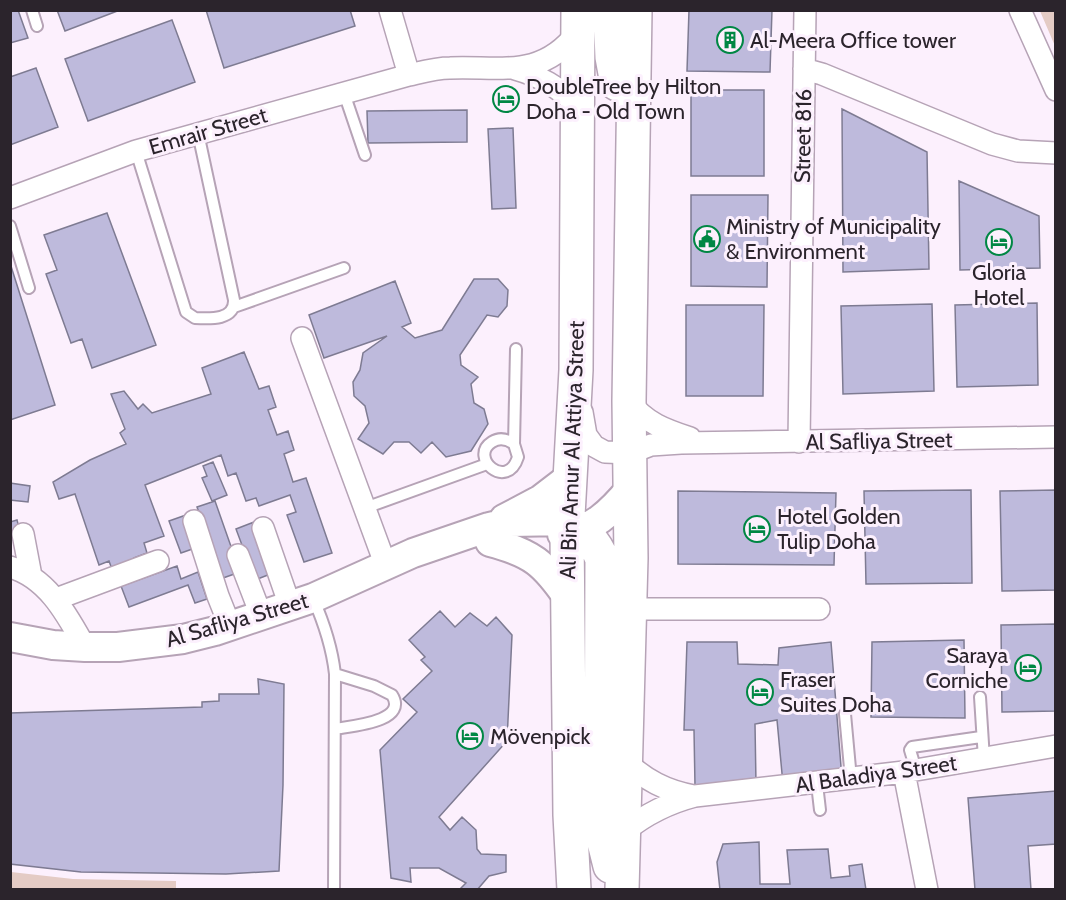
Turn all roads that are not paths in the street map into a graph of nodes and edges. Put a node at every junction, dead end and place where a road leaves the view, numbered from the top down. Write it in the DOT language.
graph roads {
  1 [pos="32,10"];
  2 [pos="390,10"];
  3 [pos="610,10"];
  4 [pos="635,10"];
  5 [pos="805,10"];
  6 [pos="1020,10"];
  7 [pos="578,22"];
  8 [pos="38,26"];
  9 [pos="514,68"];
  10 [pos="804,69"];
  11 [pos="409,75"];
  12 [pos="1056,90"];
  13 [pos="344,93"];
  14 [pos="577,105"];
  15 [pos="634,128"];
  16 [pos="198,133"];
  17 [pos="136,151"];
  18 [pos="1056,153"];
  19 [pos="365,155"];
  20 [pos="10,198"];
  21 [pos="10,226"];
  22 [pos="344,268"];
  23 [pos="29,288"];
  24 [pos="234,307"];
  25 [pos="302,338"];
  26 [pos="516,349"];
  27 [pos="576,370"];
  28 [pos="629,401"];
  29 [pos="1056,437"];
  30 [pos="702,442"];
  31 [pos="799,442"];
  32 [pos="514,444"];
  33 [pos="630,453"];
  34 [pos="487,464"];
  35 [pos="570,477"];
  36 [pos="630,489"];
  37 [pos="365,508"];
  38 [pos="194,521"];
  39 [pos="263,528"];
  40 [pos="572,528"];
  41 [pos="23,534"];
  42 [pos="490,535"];
  43 [pos="238,555"];
  44 [pos="158,561"];
  45 [pos="386,566"];
  46 [pos="10,567"];
  47 [pos="31,576"];
  48 [pos="568,598"];
  49 [pos="56,599"];
  50 [pos="302,602"];
  51 [pos="629,609"];
  52 [pos="819,609"];
  53 [pos="261,615"];
  54 [pos="230,626"];
  55 [pos="10,637"];
  56 [pos="85,647"];
  57 [pos="335,674"];
  58 [pos="980,697"];
  59 [pos="845,714"];
  60 [pos="335,729"];
  61 [pos="981,737"];
  62 [pos="1056,746"];
  63 [pos="984,759"];
  64 [pos="624,760"];
  65 [pos="910,771"];
  66 [pos="851,779"];
  67 [pos="817,783"];
  68 [pos="695,796"];
  69 [pos="820,810"];
  70 [pos="625,831"];
  71 [pos="334,890"];
  72 [pos="574,890"];
  73 [pos="622,890"];
  74 [pos="927,890"];
  1 -- 8 [label="lane"];
  2 -- 11 [label="street"];
  3 -- 15 [label="main road"];
  4 -- 15 [label="main road"];
  5 -- 10 [label="street, Street 816"];
  6 -- 12 [label="street"];
  7 -- 9 [label="street, Emrair Street"];
  7 -- 14 [label="main road, Ali Bin Amur Al Attiya Street"];
  9 -- 11 [label="street, Emrair Street"];
  9 -- 14 [label="street, Emrair Street"];
  10 -- 18 [label="street"];
  10 -- 31 [label="street, Street 816"];
  11 -- 13 [label="street, Emrair Street"];
  13 -- 16 [label="street, Emrair Street"];
  13 -- 19 [label="lane"];
  14 -- 27 [label="main road, Ali Bin Amur Al Attiya Street"];
  15 -- 28 [label="main road"];
  16 -- 17 [label="street, Emrair Street"];
  16 -- 24 [label="lane"];
  17 -- 20 [label="street, Emrair Street"];
  17 -- 24 [label="lane"];
  21 -- 23 [label="lane"];
  22 -- 24 [label="lane"];
  25 -- 37 [label="street"];
  26 -- 32 [label="lane"];
  27 -- 33 [label="street, Al Safliya Street"];
  27 -- 35 [label="main road, Ali Bin Amur Al Attiya Street"];
  28 -- 30 [label="street, Al Safliya Street"];
  28 -- 33 [label="main road"];
  29 -- 31 [label="street, Al Safliya Street"];
  30 -- 31 [label="street, Al Safliya Street"];
  30 -- 33 [label="street, Al Safliya Street"];
  32 -- 34 [label="lane"];
  32 -- 34 [label="lane"];
  33 -- 36 [label="main road"];
  34 -- 37 [label="lane"];
  35 -- 40 [label="main road, Ali Bin Amur Al Attiya Street"];
  35 -- 42 [label="street"];
  36 -- 40 [label="street, Al Safliya Street"];
  36 -- 51 [label="main road"];
  37 -- 45 [label="street"];
  38 -- 54 [label="street"];
  39 -- 50 [label="street"];
  40 -- 42 [label="street, Al Safliya Street"];
  40 -- 48 [label="main road, Ali Bin Amur Al Attiya Street"];
  40 -- 73 [label="main road"];
  41 -- 47 [label="street"];
  42 -- 45 [label="street, Al Safliya Street"];
  42 -- 48 [label="street"];
  43 -- 53 [label="street"];
  44 -- 49 [label="street"];
  45 -- 50 [label="street, Al Safliya Street"];
  46 -- 47 [label="street"];
  47 -- 49 [label="street"];
  48 -- 72 [label="main road, Ali Bin Amur Al Attiya Street"];
  49 -- 56 [label="street"];
  50 -- 53 [label="street, Al Safliya Street"];
  50 -- 57 [label="lane"];
  51 -- 52 [label="street"];
  51 -- 64 [label="main road"];
  53 -- 54 [label="street, Al Safliya Street"];
  54 -- 56 [label="street, Al Safliya Street"];
  55 -- 56 [label="street, Al Safliya Street"];
  57 -- 60 [label="lane"];
  57 -- 60 [label="lane"];
  58 -- 61 [label="lane"];
  59 -- 66 [label="lane"];
  60 -- 71 [label="lane"];
  61 -- 63 [label="lane"];
  61 -- 65 [label="lane"];
  62 -- 63 [label="street, Al Baladiya Street"];
  63 -- 65 [label="street, Al Baladiya Street"];
  64 -- 68 [label="street, Al Baladiya Street"];
  64 -- 70 [label="main road"];
  65 -- 66 [label="street, Al Baladiya Street"];
  65 -- 74 [label="street"];
  66 -- 67 [label="street, Al Baladiya Street"];
  67 -- 68 [label="street, Al Baladiya Street"];
  67 -- 69 [label="lane"];
  68 -- 70 [label="street, Al Baladiya Street"];
  70 -- 73 [label="main road"];
}
